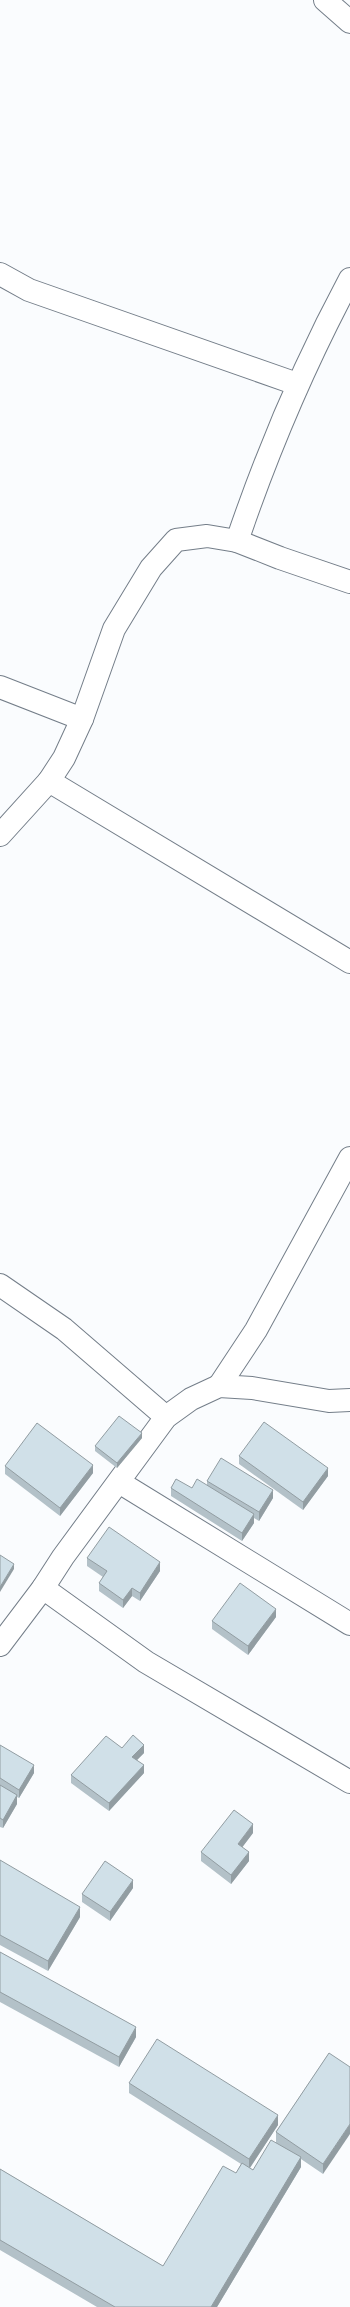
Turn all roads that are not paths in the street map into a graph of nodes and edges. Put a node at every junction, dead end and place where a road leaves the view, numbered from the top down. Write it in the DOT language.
graph roads {
  1 [pos="325,0"];
  2 [pos="350,22"];
  3 [pos="0,274"];
  4 [pos="350,279"];
  5 [pos="297,384"];
  6 [pos="237,541"];
  7 [pos="350,582"];
  8 [pos="0,687"];
  9 [pos="82,719"];
  10 [pos="49,780"];
  11 [pos="0,835"];
  12 [pos="350,962"];
  13 [pos="350,1158"];
  14 [pos="0,1285"];
  15 [pos="219,1386"];
  16 [pos="350,1400"];
  17 [pos="166,1416"];
  18 [pos="120,1482"];
  19 [pos="44,1588"];
  20 [pos="350,1624"];
  21 [pos="0,1645"];
  22 [pos="350,1782"];
  1 -- 2 [label="street"];
  3 -- 5 [label="street"];
  4 -- 5 [label="street"];
  5 -- 6 [label="street"];
  6 -- 7 [label="street"];
  6 -- 9 [label="street"];
  8 -- 9 [label="street"];
  9 -- 10 [label="street"];
  10 -- 11 [label="street"];
  10 -- 12 [label="street"];
  13 -- 15 [label="street"];
  14 -- 17 [label="street"];
  15 -- 16 [label="street"];
  15 -- 17 [label="street"];
  17 -- 18 [label="street"];
  18 -- 19 [label="street"];
  18 -- 20 [label="street"];
  19 -- 21 [label="street"];
  19 -- 22 [label="street"];
}
